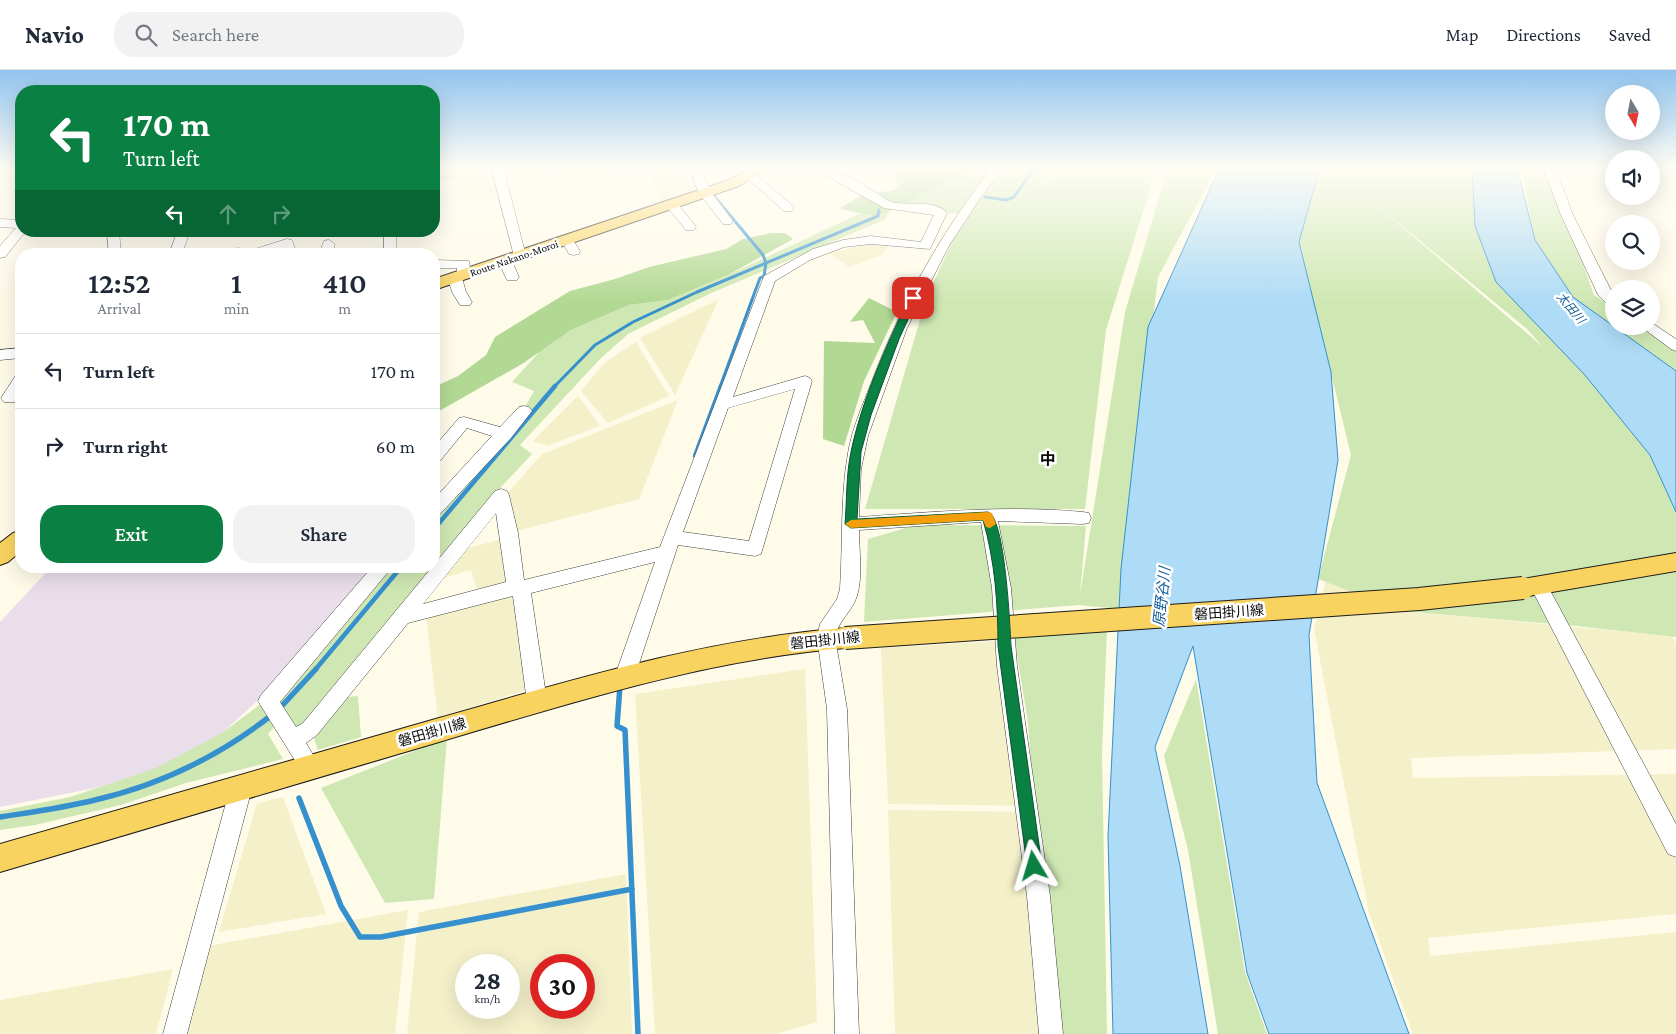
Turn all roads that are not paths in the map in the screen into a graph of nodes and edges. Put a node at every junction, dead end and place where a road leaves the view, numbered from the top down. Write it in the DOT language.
graph roads {
  1 [pos="505,212"];
  2 [pos="653,212"];
  3 [pos="678,212"];
  4 [pos="720,212"];
  5 [pos="939,212"];
  6 [pos="966,212"];
  7 [pos="1566,212"];
  8 [pos="727,221"];
  9 [pos="0,223"];
  10 [pos="15,224"];
  11 [pos="690,227"];
  12 [pos="15,237"];
  13 [pos="270,248"];
  14 [pos="289,248"];
  15 [pos="0,254"];
  16 [pos="513,259"];
  17 [pos="440,264"];
  18 [pos="459,277"];
  19 [pos="512,278"];
  20 [pos="440,283"];
  21 [pos="1605,294"];
  22 [pos="465,302"];
  23 [pos="1660,335"];
  24 [pos="1676,346"];
  25 [pos="15,354"];
  26 [pos="0,355"];
  27 [pos="15,388"];
  28 [pos="15,398"];
  29 [pos="722,405"];
  30 [pos="524,411"];
  31 [pos="505,434"];
  32 [pos="440,450"];
  33 [pos="440,504"];
  34 [pos="988,516"];
  35 [pos="1083,518"];
  36 [pos="851,524"];
  37 [pos="15,544"];
  38 [pos="670,544"];
  39 [pos="0,556"];
  40 [pos="1676,562"];
  41 [pos="440,569"];
  42 [pos="378,573"];
  43 [pos="437,573"];
  44 [pos="1541,586"];
  45 [pos="518,588"];
  46 [pos="401,617"];
  47 [pos="835,638"];
  48 [pos="625,676"];
  49 [pos="537,702"];
  50 [pos="288,732"];
  51 [pos="311,768"];
  52 [pos="241,788"];
  53 [pos="1676,846"];
  54 [pos="0,858"];
  55 [pos="175,1034"];
  56 [pos="847,1034"];
  57 [pos="1051,1034"];
  1 -- 16 [label="street"];
  2 -- 16 [label="main road, Route Nakano-Moroi"];
  3 -- 11 [label="street"];
  4 -- 8 [label="street"];
  5 -- 29 [label="street"];
  6 -- 36 [label="street"];
  7 -- 21 [label="street"];
  9 -- 10 [label="street"];
  12 -- 15 [label="street"];
  13 -- 14 [label="street"];
  16 -- 18 [label="main road, Route Nakano-Moroi"];
  16 -- 19 [label="street"];
  17 -- 18 [label="street"];
  18 -- 20 [label="main road, Route Nakano-Moroi"];
  18 -- 22 [label="street"];
  23 -- 24 [label="street"];
  25 -- 26 [label="street"];
  27 -- 28 [label="street"];
  29 -- 38 [label="street"];
  29 -- 38 [label="street"];
  30 -- 31 [label="street"];
  31 -- 32 [label="street"];
  31 -- 33 [label="street"];
  34 -- 35 [label="street"];
  34 -- 36 [label="street"];
  34 -- 57 [label="street"];
  36 -- 47 [label="street"];
  37 -- 39 [label="main road"];
  38 -- 45 [label="street"];
  38 -- 48 [label="street"];
  40 -- 44 [label="main road, 磐田掛川線"];
  41 -- 45 [label="street"];
  42 -- 50 [label="street"];
  43 -- 46 [label="street"];
  44 -- 47 [label="main road, 磐田掛川線, bridge"];
  44 -- 53 [label="street"];
  45 -- 46 [label="street"];
  45 -- 49 [label="street"];
  46 -- 50 [label="street"];
  47 -- 48 [label="main road, 磐田掛川線"];
  47 -- 56 [label="street"];
  48 -- 49 [label="main road, 磐田掛川線"];
  49 -- 51 [label="main road, 磐田掛川線"];
  50 -- 51 [label="street"];
  51 -- 52 [label="main road, 磐田掛川線"];
  52 -- 54 [label="main road, 磐田掛川線"];
  52 -- 55 [label="street"];
}
